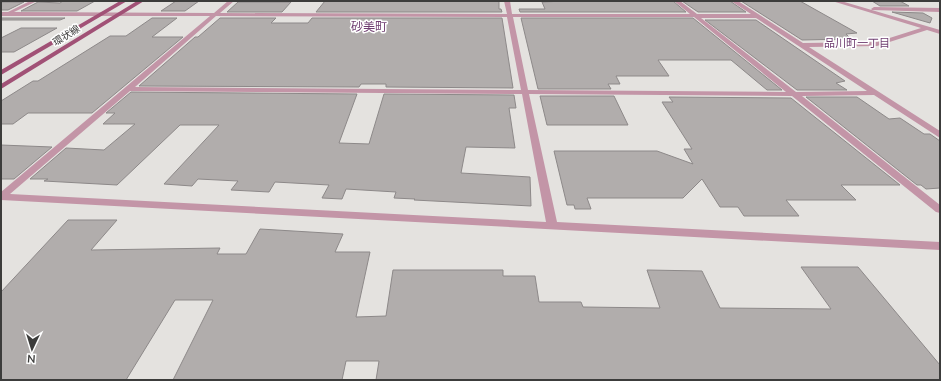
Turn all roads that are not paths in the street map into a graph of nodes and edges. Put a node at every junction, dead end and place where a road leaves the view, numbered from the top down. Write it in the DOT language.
graph roads {
  1 [pos="34,1"];
  2 [pos="124,1"];
  3 [pos="141,1"];
  4 [pos="231,1"];
  5 [pos="507,1"];
  6 [pos="677,1"];
  7 [pos="734,1"];
  8 [pos="835,1"];
  9 [pos="860,9"];
  10 [pos="940,10"];
  11 [pos="103,13"];
  12 [pos="121,13"];
  13 [pos="216,14"];
  14 [pos="3,15"];
  15 [pos="510,15"];
  16 [pos="696,16"];
  17 [pos="758,16"];
  18 [pos="928,28"];
  19 [pos="940,32"];
  20 [pos="802,45"];
  21 [pos="1,73"];
  22 [pos="1,87"];
  23 [pos="128,89"];
  24 [pos="525,91"];
  25 [pos="876,93"];
  26 [pos="794,94"];
  27 [pos="940,135"];
  28 [pos="1,197"];
  29 [pos="925,198"];
  30 [pos="940,198"];
  31 [pos="940,210"];
  32 [pos="552,226"];
  33 [pos="940,246"];
  1 -- 14 [label="street"];
  2 -- 11 [label="main road, 環状線"];
  3 -- 12 [label="main road, 環状線"];
  4 -- 13 [label="street"];
  5 -- 15 [label="street"];
  6 -- 16 [label="street"];
  7 -- 17 [label="street"];
  8 -- 9 [label="street"];
  9 -- 10 [label="street"];
  9 -- 18 [label="street"];
  11 -- 12 [label="street"];
  11 -- 14 [label="street"];
  11 -- 21 [label="main road, 環状線"];
  12 -- 13 [label="street"];
  12 -- 22 [label="main road, 環状線"];
  13 -- 15 [label="street"];
  13 -- 23 [label="street"];
  15 -- 16 [label="street"];
  15 -- 24 [label="street"];
  16 -- 17 [label="street"];
  16 -- 26 [label="street"];
  17 -- 20 [label="street"];
  18 -- 19 [label="street"];
  18 -- 20 [label="street"];
  20 -- 25 [label="street"];
  23 -- 24 [label="street"];
  23 -- 28 [label="street"];
  24 -- 26 [label="street"];
  24 -- 32 [label="street"];
  25 -- 26 [label="street"];
  25 -- 27 [label="street"];
  26 -- 29 [label="street"];
  28 -- 32 [label="street"];
  29 -- 30 [label="street"];
  29 -- 31 [label="street"];
  32 -- 33 [label="street"];
}
